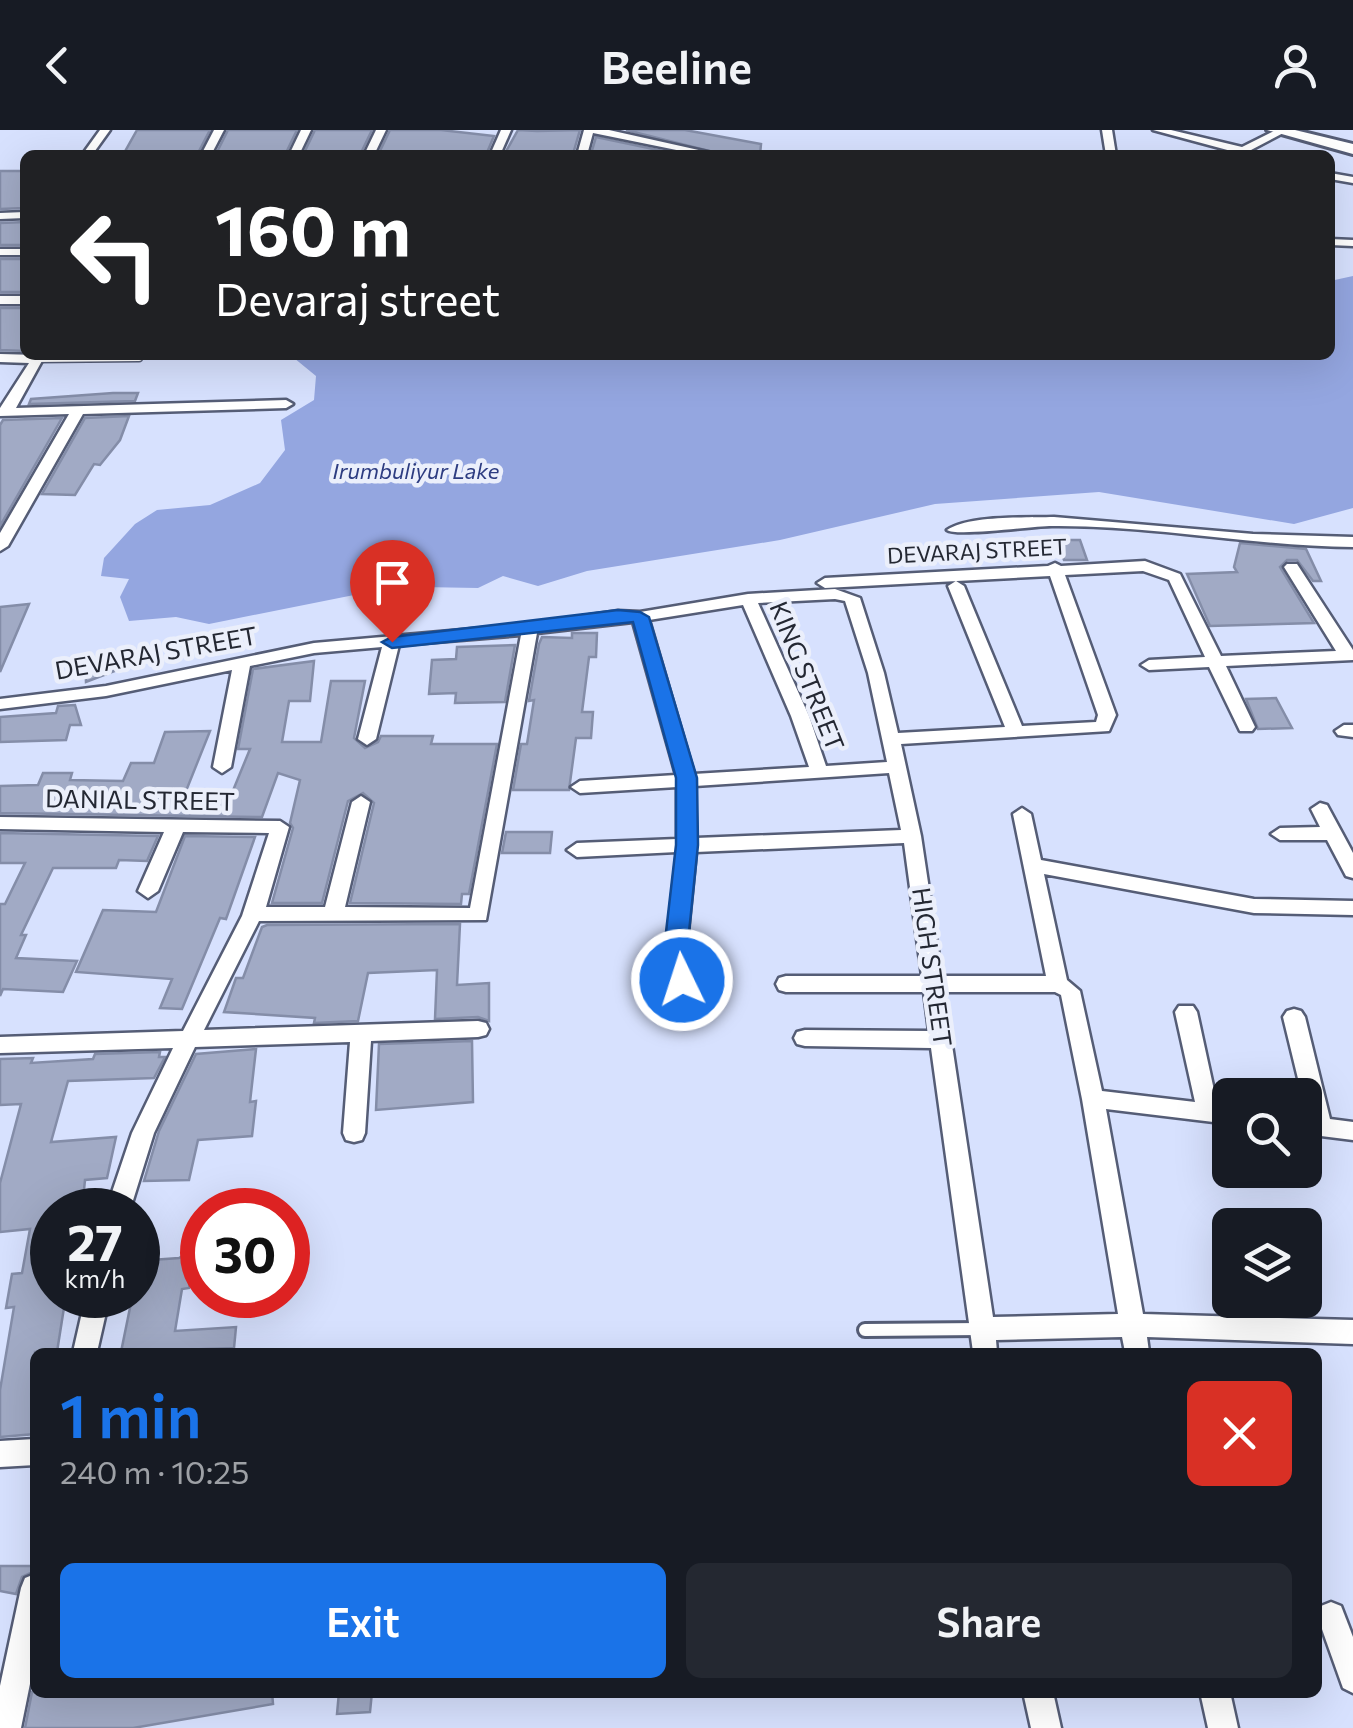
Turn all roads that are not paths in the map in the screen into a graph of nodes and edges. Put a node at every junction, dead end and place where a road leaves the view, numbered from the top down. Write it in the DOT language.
graph roads {
  1 [pos="592,130"];
  2 [pos="1158,130"];
  3 [pos="1311,130"];
  4 [pos="1279,131"];
  5 [pos="1194,138"];
  6 [pos="1353,140"];
  7 [pos="1353,149"];
  8 [pos="691,150"];
  9 [pos="1196,150"];
  10 [pos="1240,150"];
  11 [pos="1251,150"];
  12 [pos="36,360"];
  13 [pos="286,404"];
  14 [pos="78,410"];
  15 [pos="4,412"];
  16 [pos="954,530"];
  17 [pos="1353,542"];
  18 [pos="0,546"];
  19 [pos="1292,567"];
  20 [pos="1055,568"];
  21 [pos="956,586"];
  22 [pos="843,594"];
  23 [pos="748,599"];
  24 [pos="618,616"];
  25 [pos="640,617"];
  26 [pos="530,629"];
  27 [pos="392,642"];
  28 [pos="1350,655"];
  29 [pos="1214,661"];
  30 [pos="242,664"];
  31 [pos="1149,666"];
  32 [pos="0,704"];
  33 [pos="1246,727"];
  34 [pos="1016,732"];
  35 [pos="890,738"];
  36 [pos="367,739"];
  37 [pos="222,767"];
  38 [pos="898,768"];
  39 [pos="819,772"];
  40 [pos="686,778"];
  41 [pos="580,787"];
  42 [pos="362,802"];
  43 [pos="1320,809"];
  44 [pos="1022,814"];
  45 [pos="0,823"];
  46 [pos="176,826"];
  47 [pos="1332,833"];
  48 [pos="1280,834"];
  49 [pos="912,836"];
  50 [pos="687,845"];
  51 [pos="577,850"];
  52 [pos="1033,865"];
  53 [pos="1353,872"];
  54 [pos="148,891"];
  55 [pos="1353,908"];
  56 [pos="254,914"];
  57 [pos="333,914"];
  58 [pos="682,980"];
  59 [pos="934,983"];
  60 [pos="786,984"];
  61 [pos="1058,984"];
  62 [pos="1186,1012"];
  63 [pos="1294,1017"];
  64 [pos="478,1029"];
  65 [pos="361,1034"];
  66 [pos="806,1038"];
  67 [pos="942,1040"];
  68 [pos="184,1042"];
  69 [pos="0,1046"];
  70 [pos="1305,1078"];
  71 [pos="1212,1092"];
  72 [pos="1093,1099"];
  73 [pos="1212,1113"];
  74 [pos="1322,1128"];
  75 [pos="1353,1131"];
  76 [pos="354,1133"];
  77 [pos="123,1188"];
  78 [pos="93,1318"];
  79 [pos="1130,1325"];
  80 [pos="865,1330"];
  81 [pos="1353,1332"];
  82 [pos="984,1341"];
  83 [pos="87,1348"];
  84 [pos="1136,1348"];
  85 [pos="30,1452"];
  86 [pos="0,1454"];
  87 [pos="30,1612"];
  88 [pos="1331,1616"];
  89 [pos="1353,1678"];
  90 [pos="1039,1698"];
  91 [pos="1216,1698"];
  92 [pos="6,1728"];
  93 [pos="1046,1728"];
  94 [pos="1224,1728"];
  1 -- 8 [label="street"];
  2 -- 5 [label="street"];
  3 -- 6 [label="main road"];
  4 -- 7 [label="main road"];
  4 -- 11 [label="street"];
  5 -- 9 [label="street"];
  5 -- 10 [label="street"];
  12 -- 15 [label="street"];
  13 -- 14 [label="street"];
  14 -- 15 [label="street"];
  14 -- 18 [label="street"];
  16 -- 17 [label="street"];
  19 -- 28 [label="street"];
  20 -- 24 [label="street, DEVARAJ STREET"];
  20 -- 29 [label="street, DEVARAJ STREET"];
  20 -- 34 [label="street"];
  21 -- 34 [label="street"];
  22 -- 23 [label="street, DEVARAJ STREET"];
  22 -- 35 [label="street, HIGH STREET"];
  23 -- 25 [label="street, DEVARAJ STREET"];
  23 -- 39 [label="street, KING STREET"];
  24 -- 25 [label="street, DEVARAJ STREET"];
  24 -- 26 [label="street, DEVARAJ STREET"];
  25 -- 40 [label="street"];
  26 -- 27 [label="street, DEVARAJ STREET"];
  26 -- 57 [label="street"];
  27 -- 30 [label="street, DEVARAJ STREET"];
  27 -- 36 [label="street"];
  28 -- 29 [label="street"];
  29 -- 31 [label="street"];
  29 -- 33 [label="street, DEVARAJ STREET"];
  30 -- 32 [label="street, DEVARAJ STREET"];
  30 -- 37 [label="street"];
  34 -- 35 [label="street"];
  35 -- 38 [label="street, HIGH STREET"];
  38 -- 39 [label="street"];
  38 -- 49 [label="street, HIGH STREET"];
  39 -- 40 [label="street"];
  40 -- 41 [label="street"];
  40 -- 50 [label="street"];
  42 -- 57 [label="street"];
  43 -- 47 [label="street"];
  44 -- 52 [label="street"];
  45 -- 46 [label="street, DANIAL STREET"];
  46 -- 54 [label="street"];
  46 -- 56 [label="street, DANIAL STREET"];
  47 -- 48 [label="street"];
  47 -- 53 [label="street"];
  49 -- 50 [label="street"];
  49 -- 59 [label="street, HIGH STREET"];
  50 -- 51 [label="street"];
  50 -- 58 [label="street"];
  52 -- 55 [label="street"];
  52 -- 61 [label="street"];
  56 -- 57 [label="street"];
  56 -- 68 [label="street"];
  59 -- 60 [label="street"];
  59 -- 61 [label="street"];
  59 -- 67 [label="street, HIGH STREET"];
  61 -- 72 [label="street"];
  62 -- 71 [label="street"];
  63 -- 70 [label="street"];
  64 -- 65 [label="street"];
  65 -- 68 [label="street"];
  65 -- 76 [label="street"];
  66 -- 67 [label="street"];
  67 -- 82 [label="street, HIGH STREET"];
  68 -- 69 [label="street"];
  68 -- 77 [label="street"];
  72 -- 73 [label="street"];
  72 -- 79 [label="street"];
  74 -- 75 [label="street"];
  78 -- 83 [label="street"];
  79 -- 81 [label="street"];
  79 -- 82 [label="street"];
  79 -- 84 [label="street"];
  80 -- 82 [label="lane"];
  85 -- 86 [label="street"];
  87 -- 92 [label="street"];
  88 -- 89 [label="street"];
  90 -- 93 [label="street"];
  91 -- 94 [label="street"];
}
